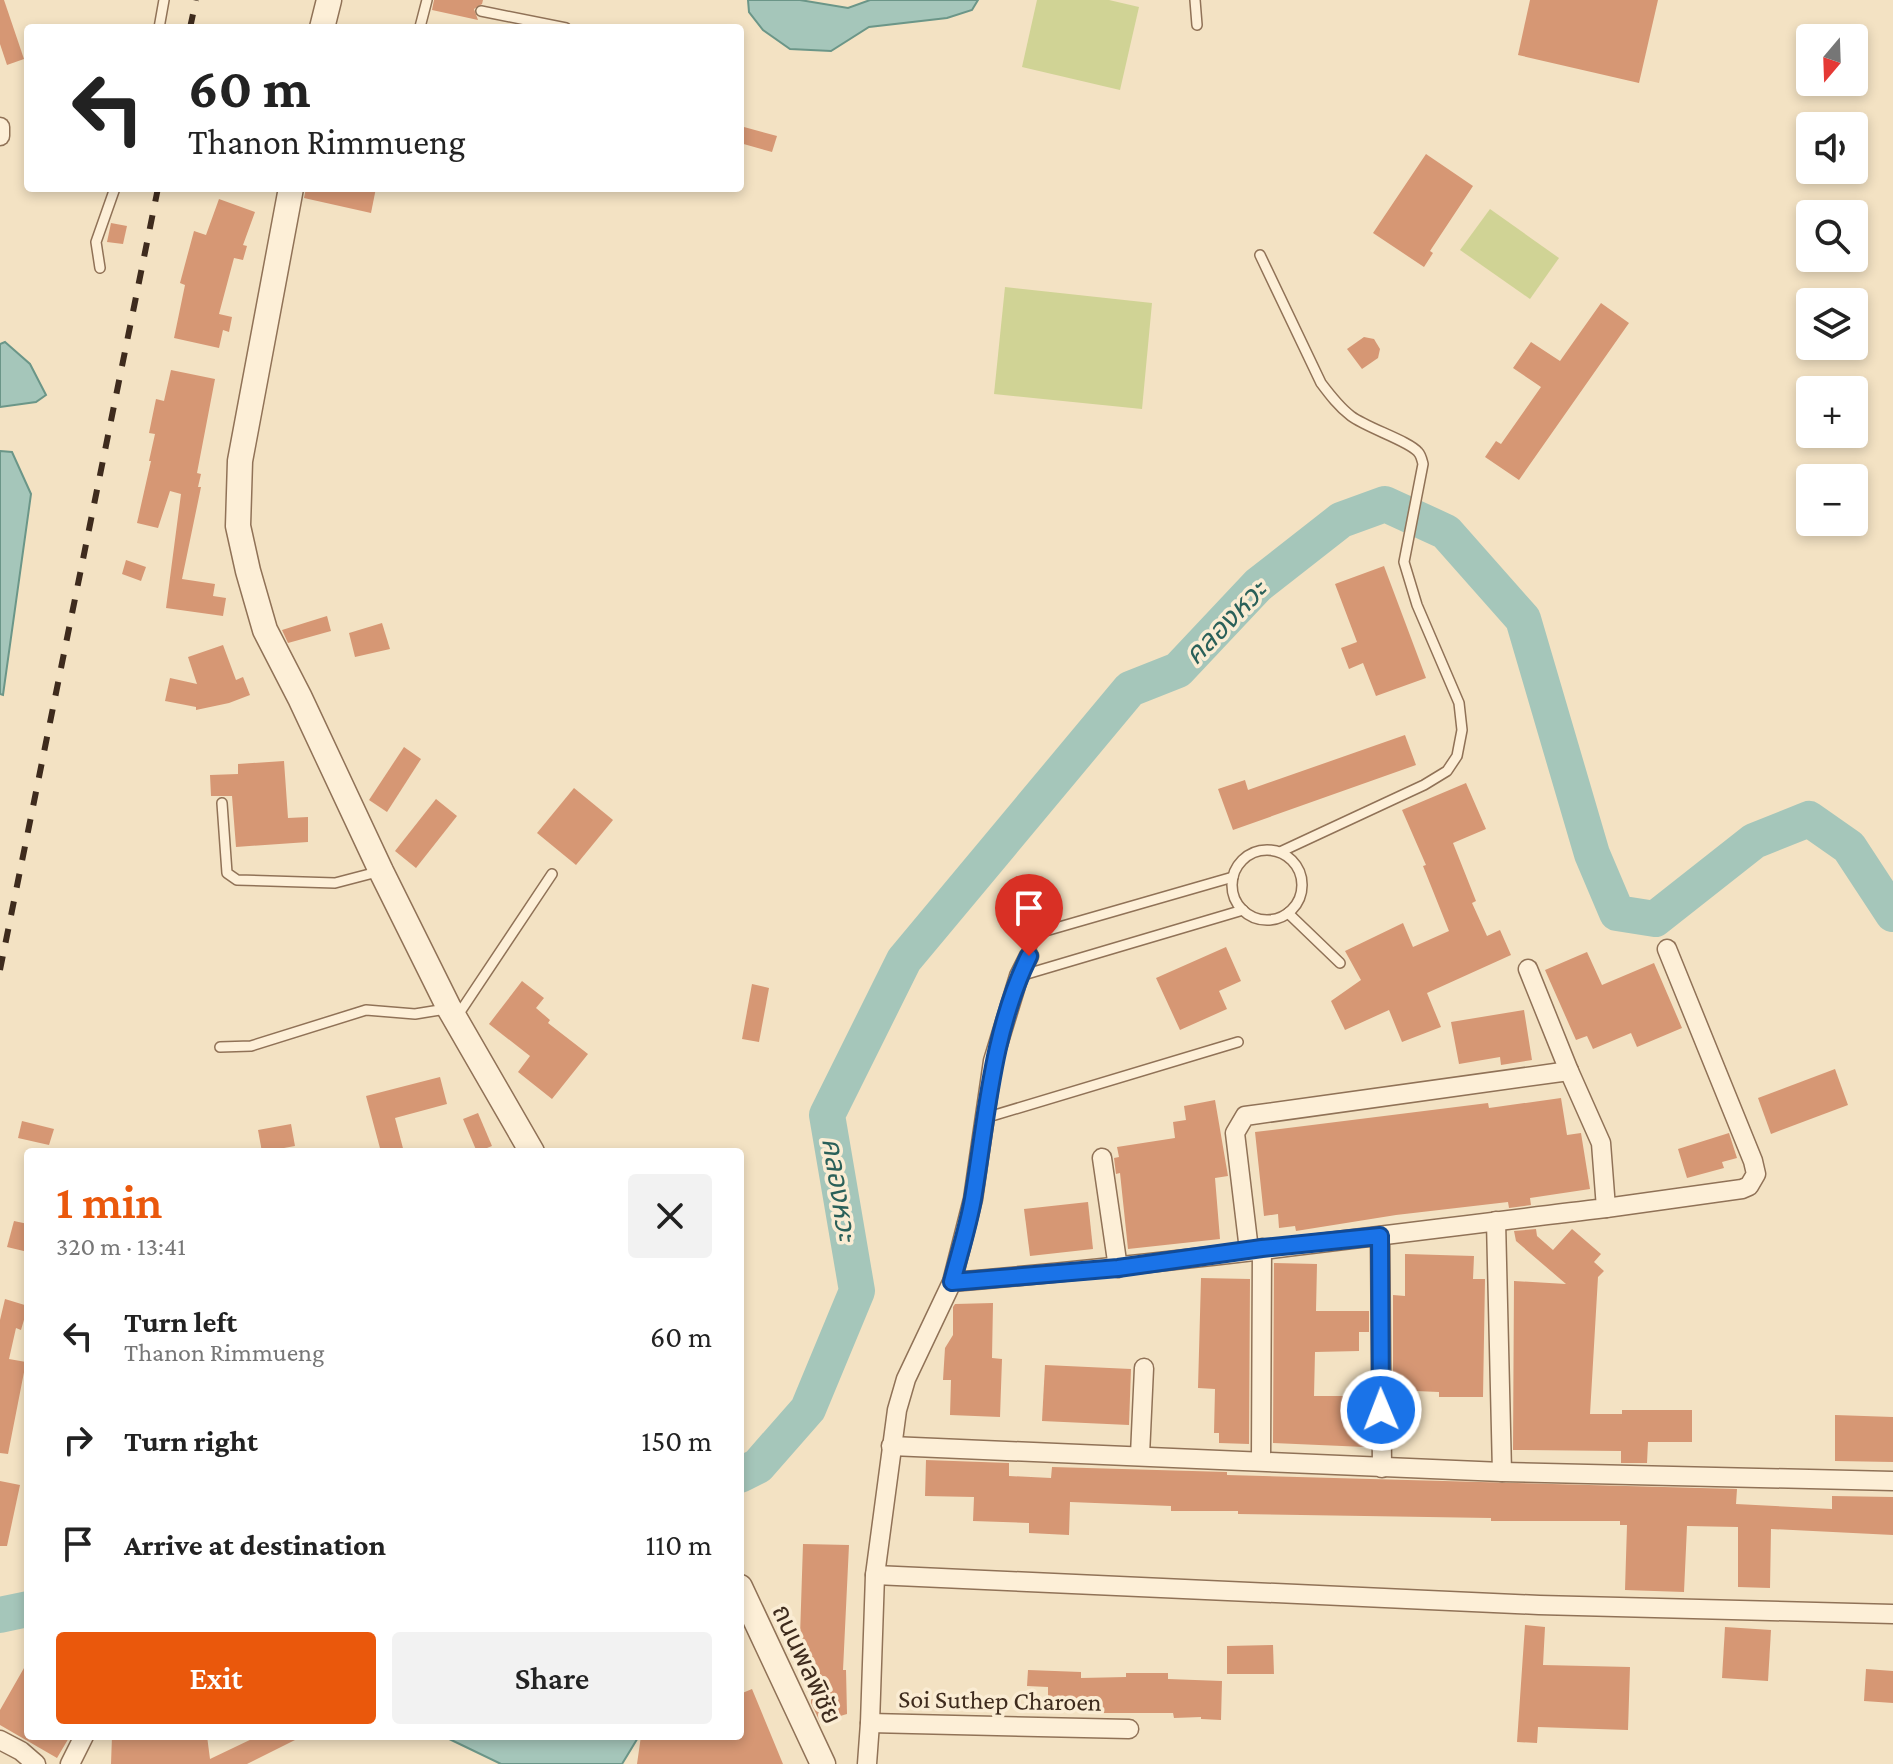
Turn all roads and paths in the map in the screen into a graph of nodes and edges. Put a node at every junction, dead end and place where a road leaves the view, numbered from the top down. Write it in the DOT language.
graph roads {
  1 [pos="164,0"];
  2 [pos="329,0"];
  3 [pos="427,0"];
  4 [pos="1195,0"];
  5 [pos="481,11"];
  6 [pos="160,24"];
  7 [pos="323,24"];
  8 [pos="421,24"];
  9 [pos="546,24"];
  10 [pos="1197,25"];
  11 [pos="0,127"];
  12 [pos="0,136"];
  13 [pos="114,192"];
  14 [pos="290,192"];
  15 [pos="1260,255"];
  16 [pos="100,268"];
  17 [pos="222,803"];
  18 [pos="1280,852"];
  19 [pos="381,871"];
  20 [pos="552,874"];
  21 [pos="1233,877"];
  22 [pos="1243,910"];
  23 [pos="1288,913"];
  24 [pos="1667,949"];
  25 [pos="1029,956"];
  26 [pos="1340,963"];
  27 [pos="1528,969"];
  28 [pos="1019,976"];
  29 [pos="452,1014"];
  30 [pos="1238,1042"];
  31 [pos="220,1047"];
  32 [pos="1569,1071"];
  33 [pos="984,1118"];
  34 [pos="530,1148"];
  35 [pos="1102,1158"];
  36 [pos="1606,1208"];
  37 [pos="1496,1221"];
  38 [pos="1380,1236"];
  39 [pos="1256,1249"];
  40 [pos="1118,1268"];
  41 [pos="952,1282"];
  42 [pos="1144,1368"];
  43 [pos="891,1446"];
  44 [pos="1140,1455"];
  45 [pos="1261,1461"];
  46 [pos="1382,1468"];
  47 [pos="1502,1472"];
  48 [pos="1893,1481"];
  49 [pos="875,1575"];
  50 [pos="744,1596"];
  51 [pos="1893,1614"];
  52 [pos="870,1723"];
  53 [pos="1129,1729"];
  54 [pos="0,1740"];
  55 [pos="82,1740"];
  56 [pos="36,1764"];
  57 [pos="70,1764"];
  58 [pos="823,1764"];
  59 [pos="867,1764"];
  1 -- 6 [label="lane"];
  2 -- 7 [label="street"];
  3 -- 8 [label="lane"];
  4 -- 10 [label="lane"];
  5 -- 9 [label="lane"];
  11 -- 12 [label="street"];
  13 -- 16 [label="lane"];
  14 -- 19 [label="street"];
  15 -- 18 [label="lane"];
  17 -- 19 [label="lane"];
  18 -- 21 [label="lane"];
  18 -- 23 [label="lane"];
  19 -- 29 [label="street"];
  20 -- 29 [label="lane"];
  21 -- 22 [label="lane"];
  21 -- 25 [label="lane"];
  22 -- 23 [label="lane"];
  22 -- 28 [label="lane"];
  23 -- 26 [label="lane"];
  24 -- 36 [label="street"];
  25 -- 28 [label="street"];
  27 -- 32 [label="street"];
  28 -- 33 [label="street"];
  29 -- 31 [label="lane"];
  29 -- 34 [label="street"];
  30 -- 33 [label="lane"];
  32 -- 36 [label="street"];
  32 -- 39 [label="street"];
  33 -- 41 [label="street"];
  35 -- 40 [label="street"];
  36 -- 37 [label="street"];
  37 -- 38 [label="street"];
  37 -- 47 [label="street"];
  38 -- 39 [label="street"];
  38 -- 46 [label="street"];
  39 -- 40 [label="street"];
  39 -- 45 [label="street"];
  40 -- 41 [label="street"];
  41 -- 43 [label="street"];
  42 -- 44 [label="street"];
  43 -- 44 [label="street"];
  43 -- 49 [label="street"];
  44 -- 45 [label="street"];
  45 -- 46 [label="street"];
  46 -- 47 [label="street"];
  47 -- 48 [label="street"];
  49 -- 51 [label="street"];
  49 -- 52 [label="street"];
  50 -- 58 [label="street, ถนนพลพิชัย"];
  52 -- 53 [label="street, Soi Suthep Charoen"];
  52 -- 59 [label="street"];
  54 -- 56 [label="street"];
  55 -- 57 [label="street"];
}
